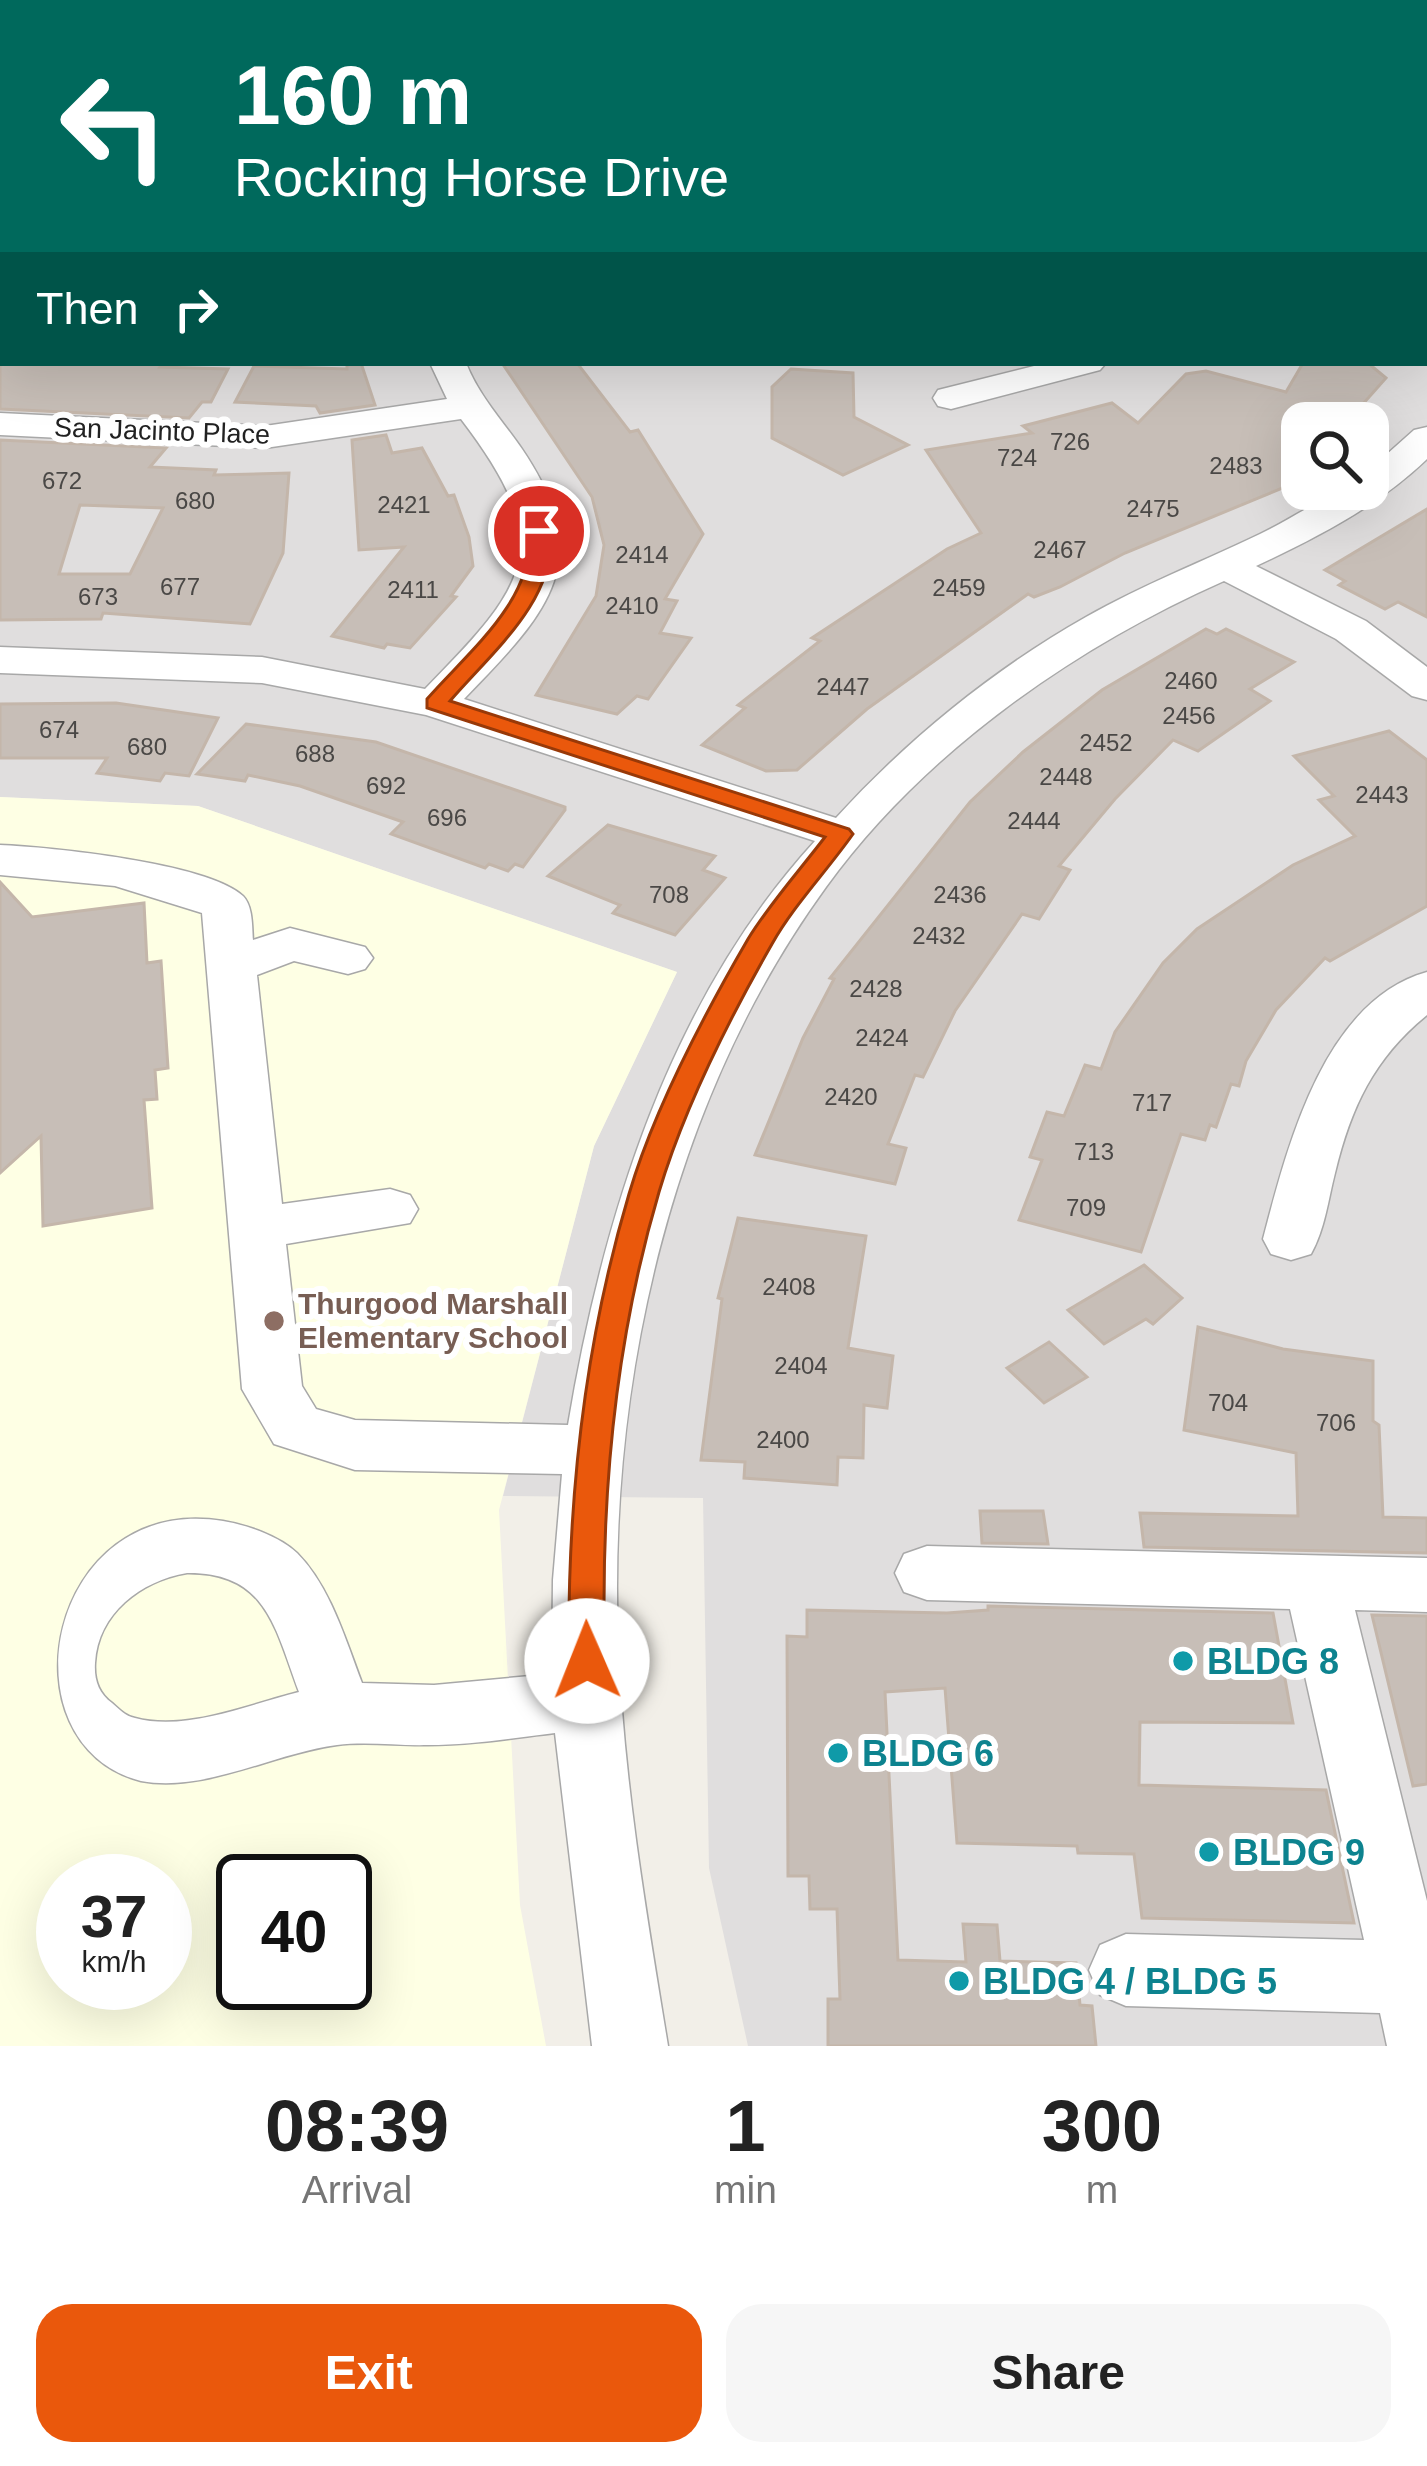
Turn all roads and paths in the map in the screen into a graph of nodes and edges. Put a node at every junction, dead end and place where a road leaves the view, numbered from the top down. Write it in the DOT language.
graph roads {
  1 [pos="449,366"];
  2 [pos="1076,366"];
  3 [pos="951,398"];
  4 [pos="466,407"];
  5 [pos="0,424"];
  6 [pos="1427,438"];
  7 [pos="1226,566"];
  8 [pos="0,660"];
  9 [pos="1427,687"];
  10 [pos="435,704"];
  11 [pos="840,834"];
  12 [pos="0,860"];
  13 [pos="348,958"];
  14 [pos="234,966"];
  15 [pos="1427,989"];
  16 [pos="390,1209"];
  17 [pos="258,1228"];
  18 [pos="1291,1239"];
  19 [pos="594,1450"];
  20 [pos="927,1573"];
  21 [pos="1316,1582"];
  22 [pos="1427,1585"];
  23 [pos="588,1700"];
  24 [pos="341,1714"];
  25 [pos="1126,1970"];
  26 [pos="1421,2001"];
  27 [pos="630,2046"];
  1 -- 4 [label="street"];
  2 -- 3 [label="street"];
  4 -- 5 [label="street, San Jacinto Place"];
  4 -- 10 [label="street"];
  6 -- 7 [label="street"];
  7 -- 9 [label="street"];
  7 -- 11 [label="street"];
  8 -- 10 [label="street"];
  10 -- 11 [label="street"];
  11 -- 19 [label="street"];
  12 -- 14 [label="street"];
  13 -- 14 [label="street"];
  14 -- 17 [label="street"];
  15 -- 18 [label="street"];
  16 -- 17 [label="street"];
  17 -- 19 [label="street"];
  19 -- 23 [label="street"];
  20 -- 21 [label="street"];
  21 -- 22 [label="street"];
  21 -- 26 [label="street"];
  23 -- 24 [label="street"];
  23 -- 27 [label="street"];
  25 -- 26 [label="street"];
}
